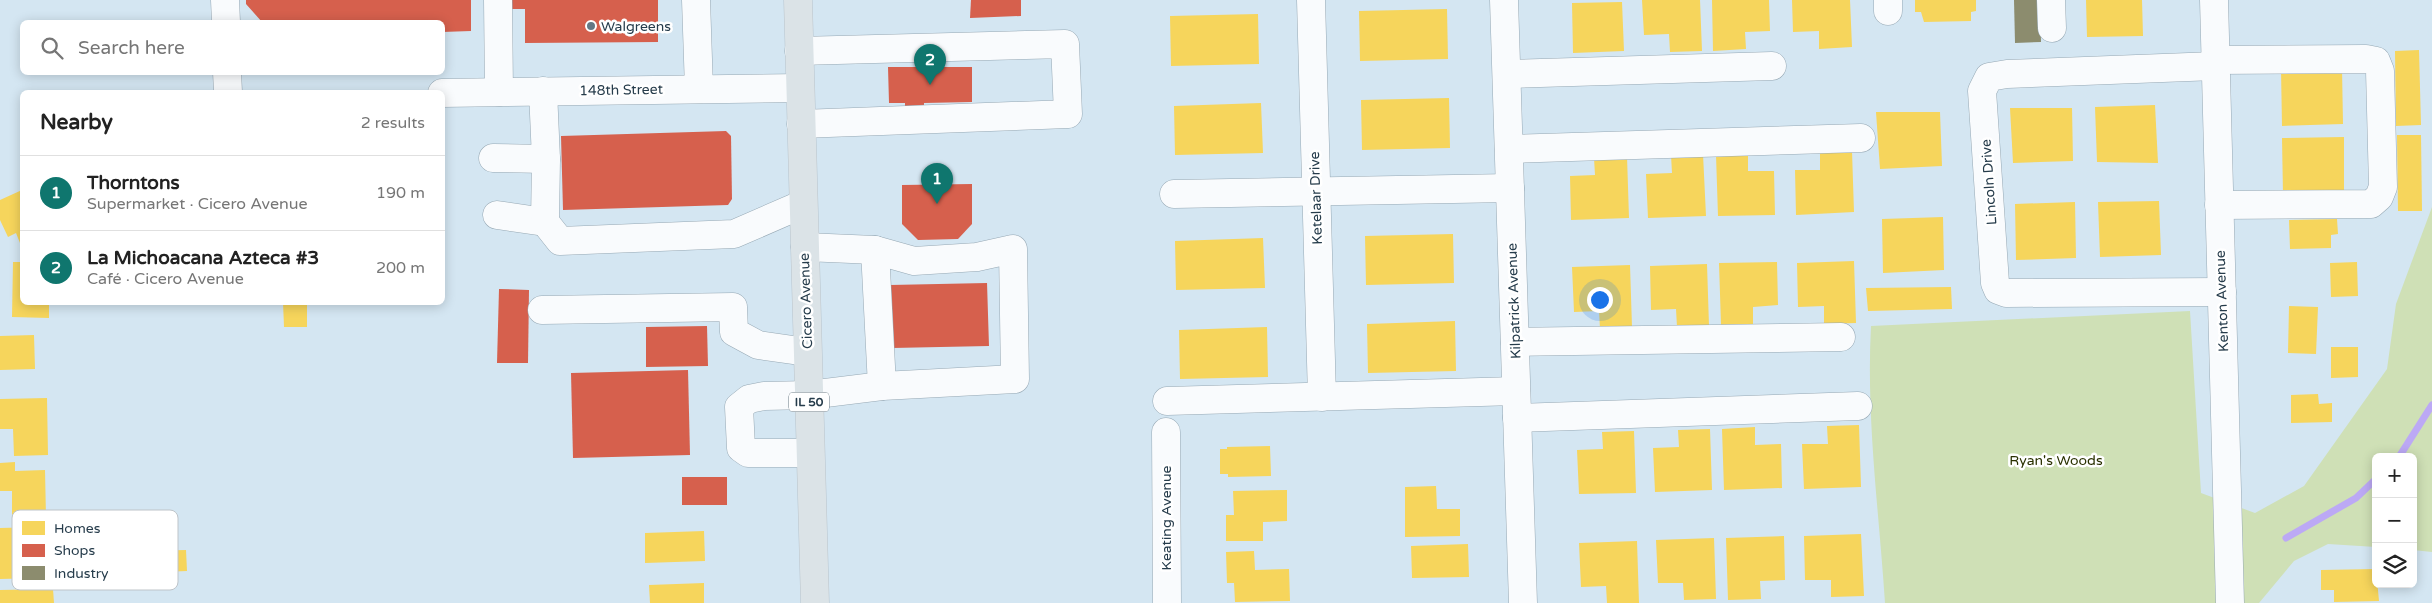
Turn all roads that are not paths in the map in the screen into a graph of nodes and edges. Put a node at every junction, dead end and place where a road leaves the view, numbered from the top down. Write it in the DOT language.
graph roads {
  1 [pos="225,0"];
  2 [pos="498,0"];
  3 [pos="696,0"];
  4 [pos="798,0"];
  5 [pos="1311,0"];
  6 [pos="1504,0"];
  7 [pos="2051,0"];
  8 [pos="2214,0"];
  9 [pos="226,20"];
  10 [pos="2052,28"];
  11 [pos="799,50"];
  12 [pos="2215,63"];
  13 [pos="1772,66"];
  14 [pos="1507,74"];
  15 [pos="227,75"];
  16 [pos="434,75"];
  17 [pos="800,88"];
  18 [pos="699,89"];
  19 [pos="228,90"];
  20 [pos="434,90"];
  21 [pos="544,91"];
  22 [pos="499,92"];
  23 [pos="445,93"];
  24 [pos="801,124"];
  25 [pos="1861,138"];
  26 [pos="1509,149"];
  27 [pos="494,158"];
  28 [pos="546,159"];
  29 [pos="1510,188"];
  30 [pos="1316,192"];
  31 [pos="1174,194"];
  32 [pos="804,204"];
  33 [pos="2219,205"];
  34 [pos="497,215"];
  35 [pos="545,222"];
  36 [pos="805,246"];
  37 [pos="875,250"];
  38 [pos="2222,292"];
  39 [pos="542,310"];
  40 [pos="1842,337"];
  41 [pos="1515,342"];
  42 [pos="808,352"];
  43 [pos="882,386"];
  44 [pos="1516,391"];
  45 [pos="809,395"];
  46 [pos="1322,397"];
  47 [pos="1168,401"];
  48 [pos="1858,406"];
  49 [pos="1517,418"];
  50 [pos="1166,432"];
  51 [pos="810,452"];
  52 [pos="814,603"];
  53 [pos="1167,603"];
  54 [pos="1523,603"];
  55 [pos="2230,603"];
  1 -- 9 [label="street"];
  2 -- 22 [label="street"];
  3 -- 18 [label="street"];
  4 -- 11 [label="main road, Cicero Avenue / IL 50"];
  5 -- 30 [label="street, Ketelaar Drive"];
  6 -- 14 [label="street, Kilpatrick Avenue"];
  7 -- 10 [label="street"];
  8 -- 12 [label="street, Kenton Avenue"];
  11 -- 17 [label="main road, Cicero Avenue / IL 50"];
  11 -- 24 [label="street"];
  12 -- 33 [label="street, Kenton Avenue"];
  12 -- 33 [label="street"];
  12 -- 38 [label="street, Lincoln Drive"];
  13 -- 14 [label="street"];
  14 -- 26 [label="street, Kilpatrick Avenue"];
  15 -- 19 [label="street"];
  16 -- 20 [label="street"];
  17 -- 18 [label="street, 148th Street"];
  17 -- 24 [label="main road, Cicero Avenue / IL 50"];
  18 -- 21 [label="street, 148th Street"];
  21 -- 22 [label="street, 148th Street"];
  21 -- 28 [label="street"];
  22 -- 23 [label="street, 148th Street"];
  24 -- 32 [label="main road, Cicero Avenue / IL 50"];
  25 -- 26 [label="street"];
  26 -- 29 [label="street, Kilpatrick Avenue"];
  27 -- 28 [label="street"];
  28 -- 35 [label="street"];
  29 -- 30 [label="street"];
  29 -- 41 [label="street, Kilpatrick Avenue"];
  30 -- 31 [label="street"];
  30 -- 46 [label="street, Ketelaar Drive"];
  32 -- 35 [label="street"];
  32 -- 36 [label="main road, Cicero Avenue / IL 50"];
  33 -- 38 [label="street, Kenton Avenue"];
  34 -- 35 [label="street"];
  36 -- 37 [label="street"];
  36 -- 42 [label="main road, Cicero Avenue / IL 50"];
  37 -- 43 [label="street"];
  37 -- 43 [label="street"];
  38 -- 55 [label="street, Kenton Avenue"];
  39 -- 42 [label="street"];
  40 -- 41 [label="street"];
  41 -- 44 [label="street, Kilpatrick Avenue"];
  42 -- 45 [label="main road, Cicero Avenue / IL 50"];
  43 -- 45 [label="street"];
  44 -- 46 [label="street"];
  44 -- 49 [label="street, Kilpatrick Avenue"];
  45 -- 51 [label="main road, Cicero Avenue / IL 50"];
  45 -- 51 [label="street"];
  46 -- 47 [label="street"];
  48 -- 49 [label="street"];
  49 -- 54 [label="street, Kilpatrick Avenue"];
  50 -- 53 [label="street, Keating Avenue"];
  51 -- 52 [label="main road, Cicero Avenue / IL 50"];
}
